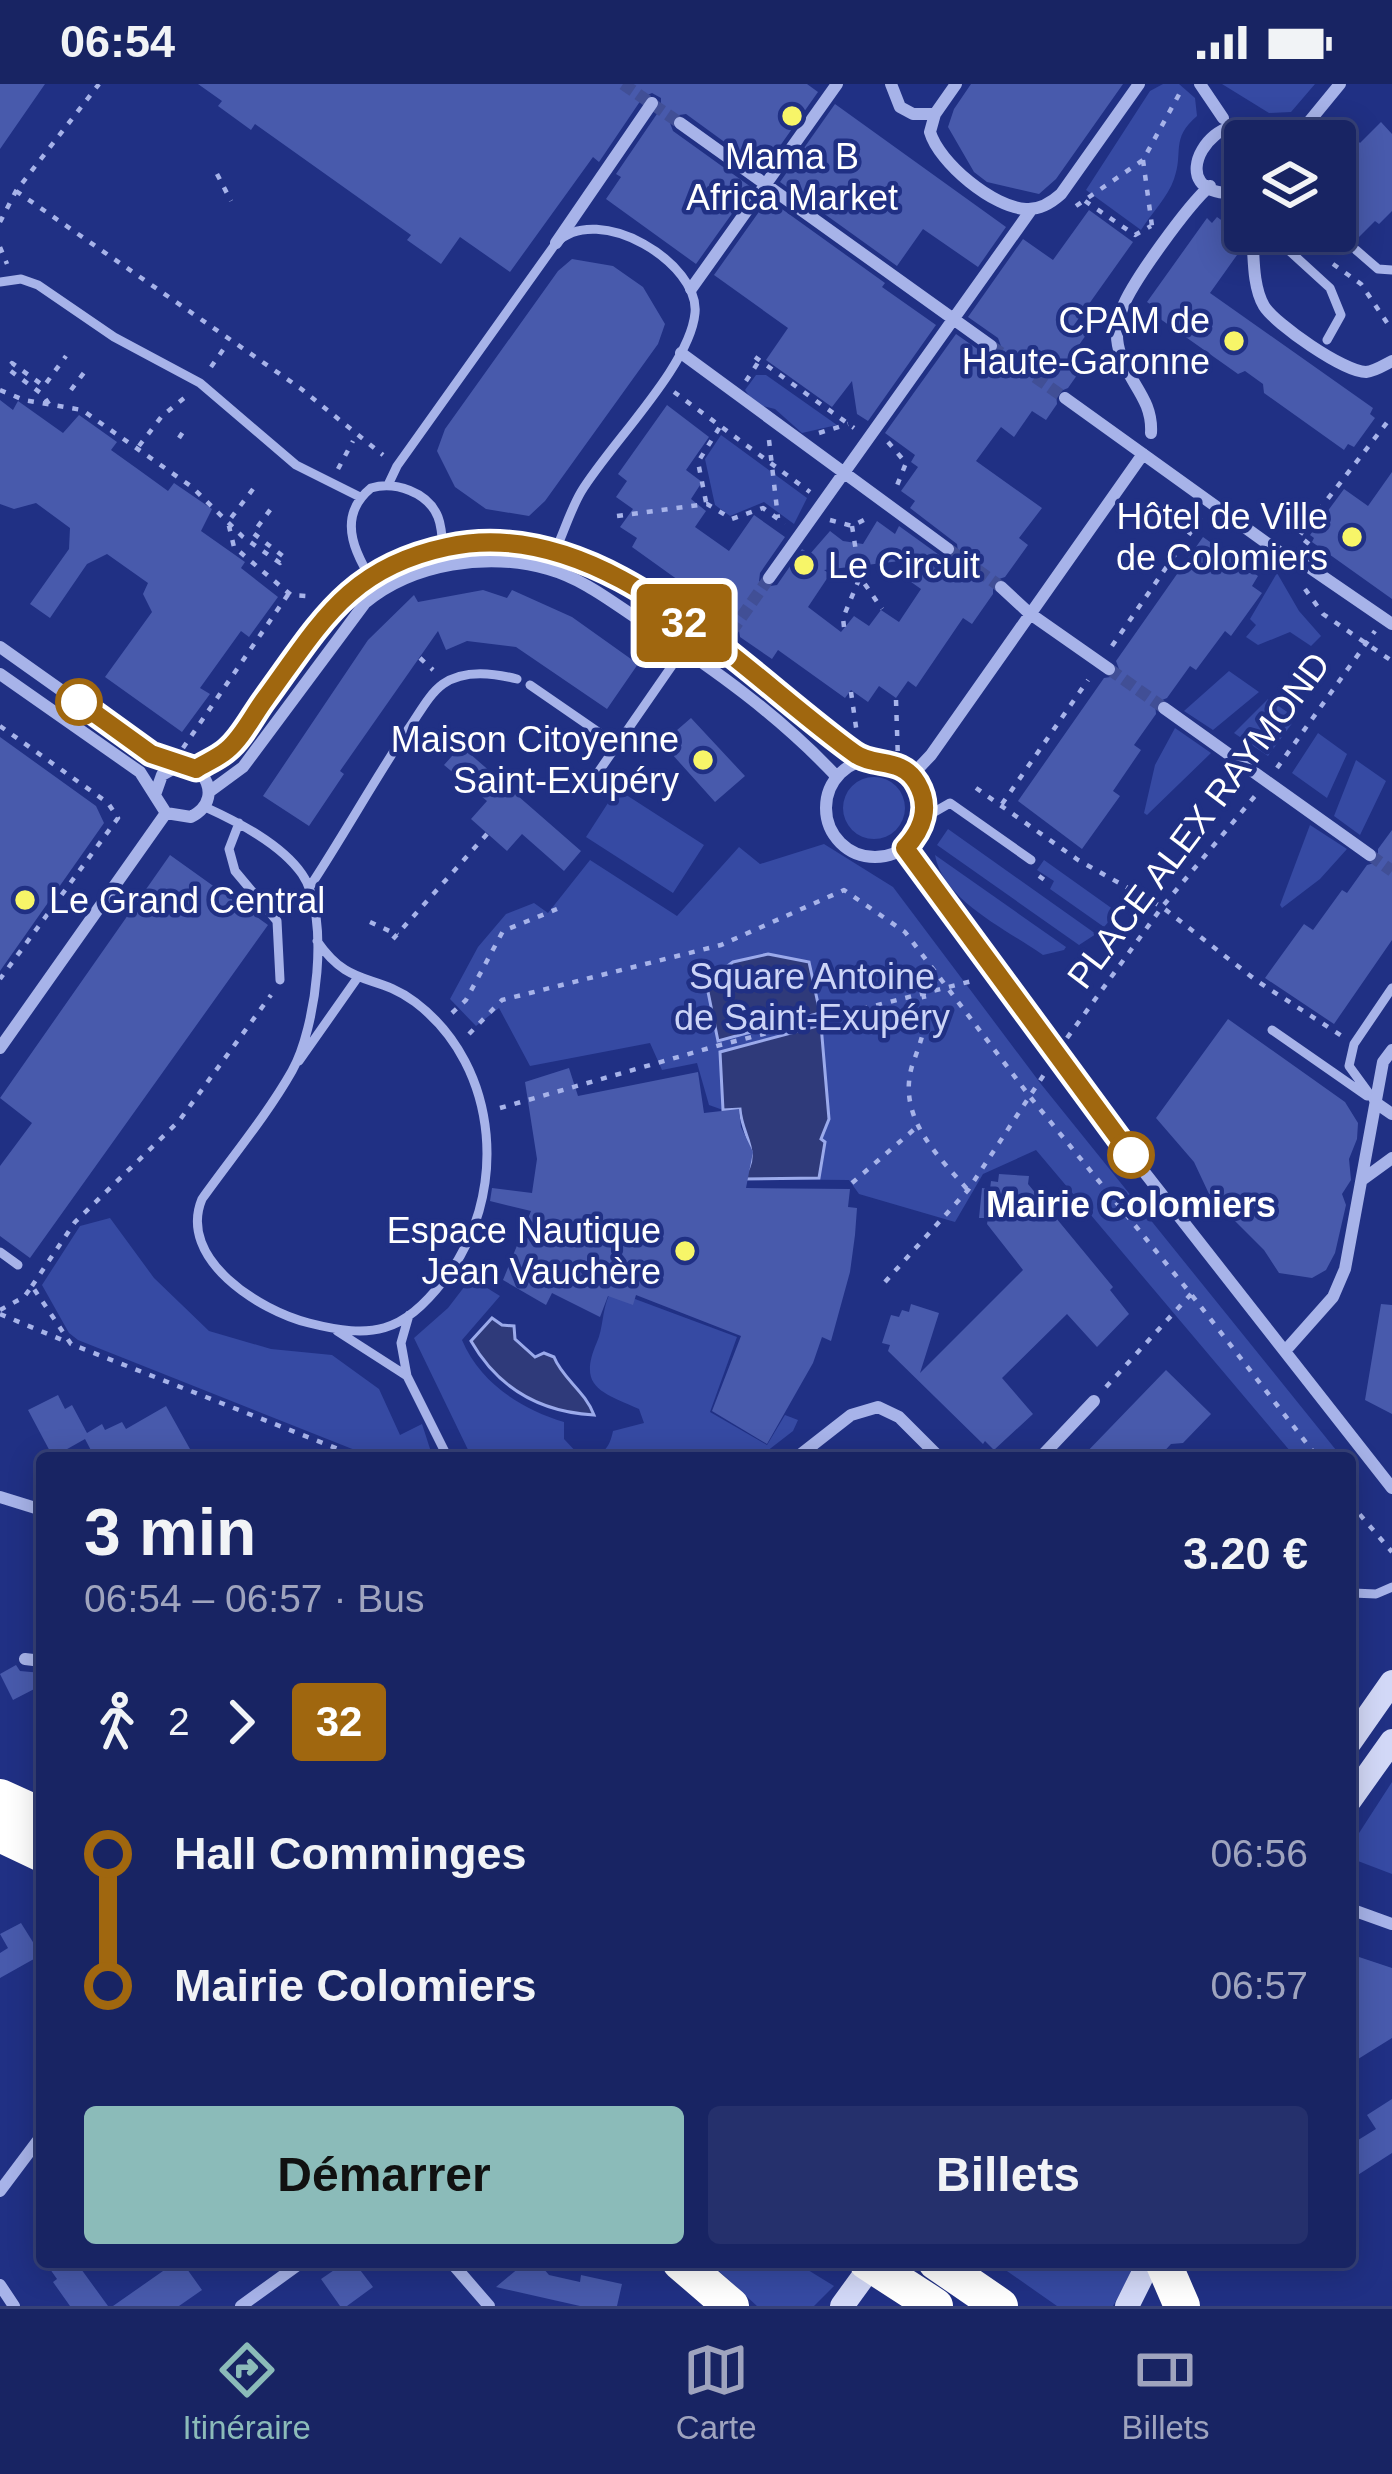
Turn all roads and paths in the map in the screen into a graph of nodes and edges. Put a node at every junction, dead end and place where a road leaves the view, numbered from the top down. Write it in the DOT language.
graph roads {
  1 [pos="99,84"];
  2 [pos="837,84"];
  3 [pos="891,84"];
  4 [pos="956,84"];
  5 [pos="1139,84"];
  6 [pos="1184,84"];
  7 [pos="1200,84"];
  8 [pos="1340,84"];
  9 [pos="652,104"];
  10 [pos="934,114"];
  11 [pos="1223,118"];
  12 [pos="1248,120"];
  13 [pos="1310,120"];
  14 [pos="680,123"];
  15 [pos="1143,160"];
  16 [pos="217,174"];
  17 [pos="766,183"];
  18 [pos="1067,185"];
  19 [pos="1210,186"];
  20 [pos="1224,190"];
  21 [pos="16,191"];
  22 [pos="231,201"];
  23 [pos="1086,202"];
  24 [pos="1031,210"];
  25 [pos="1066,210"];
  26 [pos="0,222"];
  27 [pos="556,242"];
  28 [pos="1356,250"];
  29 [pos="1254,252"];
  30 [pos="1291,252"];
  31 [pos="1331,262"];
  32 [pos="1392,271"];
  33 [pos="0,282"];
  34 [pos="691,290"];
  35 [pos="951,318"];
  36 [pos="1392,330"];
  37 [pos="1327,340"];
  38 [pos="991,346"];
  39 [pos="681,353"];
  40 [pos="66,356"];
  41 [pos="755,357"];
  42 [pos="1392,361"];
  43 [pos="86,370"];
  44 [pos="660,382"];
  45 [pos="0,390"];
  46 [pos="71,390"];
  47 [pos="194,391"];
  48 [pos="1065,398"];
  49 [pos="49,404"];
  50 [pos="765,416"];
  51 [pos="1392,416"];
  52 [pos="722,425"];
  53 [pos="872,433"];
  54 [pos="1151,434"];
  55 [pos="353,441"];
  56 [pos="138,448"];
  57 [pos="1144,454"];
  58 [pos="772,463"];
  59 [pos="397,466"];
  60 [pos="337,475"];
  61 [pos="844,476"];
  62 [pos="388,484"];
  63 [pos="253,489"];
  64 [pos="360,497"];
  65 [pos="824,502"];
  66 [pos="707,504"];
  67 [pos="273,506"];
  68 [pos="889,507"];
  69 [pos="813,515"];
  70 [pos="617,516"];
  71 [pos="778,518"];
  72 [pos="228,522"];
  73 [pos="852,526"];
  74 [pos="800,534"];
  75 [pos="1313,547"];
  76 [pos="442,548"];
  77 [pos="948,549"];
  78 [pos="558,550"];
  79 [pos="1289,559"];
  80 [pos="443,567"];
  81 [pos="546,568"];
  82 [pos="370,576"];
  83 [pos="860,577"];
  84 [pos="769,578"];
  85 [pos="1001,587"];
  86 [pos="379,591"];
  87 [pos="289,593"];
  88 [pos="307,596"];
  89 [pos="882,609"];
  90 [pos="1029,614"];
  91 [pos="1388,621"];
  92 [pos="844,627"];
  93 [pos="696,632"];
  94 [pos="731,632"];
  95 [pos="1366,643"];
  96 [pos="0,647"];
  97 [pos="720,648"];
  98 [pos="684,649"];
  99 [pos="1392,661"];
  100 [pos="1109,669"];
  101 [pos="0,674"];
  102 [pos="517,679"];
  103 [pos="530,685"];
  104 [pos="851,692"];
  105 [pos="896,700"];
  106 [pos="1164,708"];
  107 [pos="0,726"];
  108 [pos="183,743"];
  109 [pos="617,745"];
  110 [pos="860,758"];
  111 [pos="898,764"];
  112 [pos="178,766"];
  113 [pos="196,769"];
  114 [pos="912,775"];
  115 [pos="837,777"];
  116 [pos="1268,782"];
  117 [pos="590,784"];
  118 [pos="976,788"];
  119 [pos="156,792"];
  120 [pos="209,792"];
  121 [pos="205,807"];
  122 [pos="166,813"];
  123 [pos="924,818"];
  124 [pos="239,823"];
  125 [pos="487,834"];
  126 [pos="905,848"];
  127 [pos="1370,855"];
  128 [pos="1031,860"];
  129 [pos="1035,873"];
  130 [pos="1050,884"];
  131 [pos="310,888"];
  132 [pos="1162,907"];
  133 [pos="557,909"];
  134 [pos="370,922"];
  135 [pos="316,941"];
  136 [pos="358,977"];
  137 [pos="0,980"];
  138 [pos="280,980"];
  139 [pos="944,986"];
  140 [pos="1392,988"];
  141 [pos="923,993"];
  142 [pos="439,1025"];
  143 [pos="1272,1030"];
  144 [pos="1354,1044"];
  145 [pos="456,1047"];
  146 [pos="0,1048"];
  147 [pos="1392,1050"];
  148 [pos="1055,1055"];
  149 [pos="294,1068"];
  150 [pos="1030,1098"];
  151 [pos="1376,1102"];
  152 [pos="483,1112"];
  153 [pos="1392,1114"];
  154 [pos="918,1126"];
  155 [pos="1392,1158"];
  156 [pos="1361,1181"];
  157 [pos="852,1183"];
  158 [pos="968,1190"];
  159 [pos="0,1252"];
  160 [pos="18,1265"];
  161 [pos="885,1282"];
  162 [pos="32,1286"];
  163 [pos="1191,1294"];
  164 [pos="0,1312"];
  165 [pos="410,1313"];
  166 [pos="333,1328"];
  167 [pos="71,1344"];
  168 [pos="1285,1351"];
  169 [pos="407,1376"];
  170 [pos="1094,1401"];
  171 [pos="346,1452"];
  172 [pos="445,1452"];
  173 [pos="804,1452"];
  174 [pos="934,1452"];
  175 [pos="1046,1452"];
  176 [pos="1313,1452"];
  177 [pos="1392,1488"];
  178 [pos="0,1497"];
  179 [pos="36,1508"];
  180 [pos="1356,1510"];
  181 [pos="1392,1552"];
  182 [pos="1392,1587"];
  183 [pos="1356,1593"];
  184 [pos="26,1659"];
  185 [pos="36,1660"];
  186 [pos="1392,1682"];
  187 [pos="1356,1733"];
  188 [pos="1392,1742"];
  189 [pos="1356,1792"];
  190 [pos="0,1797"];
  191 [pos="36,1813"];
  192 [pos="0,1834"];
  193 [pos="36,1851"];
  194 [pos="1356,1912"];
  195 [pos="1392,1924"];
  196 [pos="36,2143"];
  197 [pos="0,2191"];
  198 [pos="294,2268"];
  199 [pos="456,2268"];
  200 [pos="687,2268"];
  201 [pos="867,2268"];
  202 [pos="880,2268"];
  203 [pos="945,2268"];
  204 [pos="1146,2268"];
  205 [pos="1166,2268"];
  206 [pos="0,2285"];
  207 [pos="14,2306"];
  208 [pos="241,2306"];
  209 [pos="489,2306"];
  210 [pos="731,2306"];
  211 [pos="842,2306"];
  212 [pos="935,2306"];
  213 [pos="1000,2306"];
  214 [pos="1127,2306"];
  215 [pos="1182,2306"];
  1 -- 21 [label="path"];
  2 -- 17 [label="street"];
  3 -- 10 [label="street"];
  4 -- 10 [label="street"];
  5 -- 18 [label="street"];
  6 -- 15 [label="path"];
  7 -- 11 [label="street"];
  8 -- 13 [label="street"];
  9 -- 27 [label="street"];
  10 -- 24 [label="street"];
  11 -- 12 [label="street"];
  11 -- 19 [label="street"];
  14 -- 17 [label="street"];
  15 -- 23 [label="path"];
  15 -- 23 [label="path"];
  16 -- 22 [label="path"];
  17 -- 34 [label="street"];
  17 -- 35 [label="street"];
  18 -- 23 [label="path"];
  18 -- 24 [label="street"];
  19 -- 20 [label="street"];
  19 -- 54 [label="street"];
  21 -- 26 [label="path"];
  21 -- 59 [label="path"];
  23 -- 25 [label="path"];
  24 -- 35 [label="street"];
  27 -- 34 [label="lane"];
  27 -- 59 [label="lane"];
  28 -- 32 [label="lane"];
  29 -- 42 [label="street"];
  30 -- 37 [label="lane"];
  31 -- 36 [label="path"];
  33 -- 64 [label="lane"];
  34 -- 39 [label="lane"];
  35 -- 38 [label="street"];
  35 -- 53 [label="street"];
  39 -- 44 [label="lane"];
  39 -- 50 [label="street"];
  40 -- 49 [label="path"];
  41 -- 53 [label="path"];
  43 -- 46 [label="path"];
  44 -- 52 [label="path"];
  44 -- 78 [label="lane"];
  45 -- 49 [label="path"];
  47 -- 56 [label="path"];
  48 -- 57 [label="street"];
  49 -- 56 [label="path"];
  50 -- 58 [label="path"];
  50 -- 61 [label="street"];
  51 -- 75 [label="path"];
  52 -- 58 [label="path"];
  52 -- 66 [label="path"];
  53 -- 61 [label="street"];
  53 -- 68 [label="path"];
  55 -- 60 [label="path"];
  56 -- 72 [label="path"];
  57 -- 79 [label="street"];
  57 -- 90 [label="street"];
  58 -- 65 [label="path"];
  58 -- 71 [label="path"];
  59 -- 62 [label="lane"];
  61 -- 65 [label="street"];
  61 -- 68 [label="street"];
  62 -- 64 [label="lane"];
  62 -- 76 [label="lane"];
  63 -- 72 [label="path"];
  64 -- 82 [label="lane"];
  65 -- 69 [label="street"];
  66 -- 70 [label="path"];
  66 -- 71 [label="path"];
  67 -- 72 [label="path"];
  68 -- 73 [label="path"];
  68 -- 77 [label="street"];
  69 -- 73 [label="path"];
  69 -- 74 [label="street"];
  71 -- 74 [label="path"];
  72 -- 87 [label="path"];
  73 -- 83 [label="path"];
  74 -- 84 [label="street"];
  76 -- 78 [label="street"];
  76 -- 80 [label="lane"];
  76 -- 82 [label="street"];
  78 -- 81 [label="lane"];
  78 -- 93 [label="street"];
  79 -- 91 [label="street"];
  79 -- 95 [label="path"];
  80 -- 81 [label="street"];
  80 -- 86 [label="street"];
  81 -- 98 [label="street"];
  82 -- 86 [label="lane"];
  82 -- 113 [label="street"];
  83 -- 89 [label="path"];
  83 -- 92 [label="path"];
  85 -- 90 [label="street"];
  86 -- 120 [label="street"];
  87 -- 88 [label="path"];
  87 -- 108 [label="path"];
  90 -- 100 [label="street"];
  90 -- 114 [label="street"];
  91 -- 95 [label="path, PLACE ALEX RAYMOND"];
  93 -- 97 [label="street"];
  93 -- 98 [label="lane"];
  94 -- 97 [label="street"];
  95 -- 99 [label="path"];
  95 -- 116 [label="path, PLACE ALEX RAYMOND"];
  96 -- 112 [label="street"];
  97 -- 110 [label="street"];
  98 -- 109 [label="lane"];
  98 -- 115 [label="street"];
  101 -- 119 [label="street"];
  102 -- 131 [label="lane"];
  103 -- 109 [label="lane"];
  104 -- 110 [label="path"];
  105 -- 111 [label="path"];
  106 -- 116 [label="street"];
  107 -- 137 [label="path"];
  109 -- 117 [label="lane"];
  110 -- 111 [label="street"];
  110 -- 115 [label="street"];
  111 -- 114 [label="street"];
  112 -- 113 [label="street"];
  112 -- 119 [label="street"];
  113 -- 120 [label="street"];
  114 -- 123 [label="street"];
  115 -- 126 [label="street"];
  116 -- 127 [label="street"];
  116 -- 132 [label="path, PLACE ALEX RAYMOND"];
  118 -- 132 [label="path"];
  119 -- 122 [label="street"];
  120 -- 121 [label="street"];
  121 -- 122 [label="street"];
  121 -- 124 [label="lane"];
  122 -- 146 [label="street"];
  123 -- 126 [label="street"];
  123 -- 128 [label="lane"];
  124 -- 131 [label="lane"];
  124 -- 138 [label="lane"];
  125 -- 134 [label="path"];
  126 -- 148 [label="street"];
  129 -- 130 [label="path"];
  131 -- 135 [label="lane"];
  132 -- 144 [label="path"];
  132 -- 148 [label="path, PLACE ALEX RAYMOND"];
  133 -- 142 [label="path"];
  135 -- 136 [label="lane"];
  135 -- 149 [label="lane"];
  136 -- 142 [label="lane"];
  136 -- 149 [label="lane"];
  138 -- 162 [label="path"];
  139 -- 141 [label="path"];
  139 -- 145 [label="path"];
  139 -- 150 [label="path"];
  140 -- 144 [label="lane"];
  141 -- 152 [label="path"];
  141 -- 154 [label="path"];
  142 -- 145 [label="lane"];
  143 -- 151 [label="lane"];
  144 -- 151 [label="lane"];
  145 -- 152 [label="lane"];
  147 -- 151 [label="street"];
  148 -- 150 [label="path, PLACE ALEX RAYMOND"];
  148 -- 168 [label="street"];
  149 -- 166 [label="lane"];
  150 -- 158 [label="path, PLACE ALEX RAYMOND"];
  150 -- 163 [label="path"];
  151 -- 153 [label="street"];
  151 -- 156 [label="street"];
  152 -- 165 [label="lane"];
  154 -- 157 [label="path"];
  154 -- 158 [label="path"];
  155 -- 156 [label="street"];
  156 -- 168 [label="street"];
  158 -- 161 [label="path, PLACE ALEX RAYMOND"];
  159 -- 160 [label="lane"];
  162 -- 164 [label="path"];
  162 -- 167 [label="path"];
  163 -- 170 [label="path"];
  163 -- 176 [label="path"];
  164 -- 167 [label="path"];
  165 -- 166 [label="lane"];
  165 -- 169 [label="lane"];
  166 -- 169 [label="lane"];
  167 -- 171 [label="path"];
  168 -- 177 [label="street"];
  169 -- 172 [label="lane"];
  170 -- 175 [label="street"];
  173 -- 174 [label="street"];
  178 -- 179 [label="street"];
  180 -- 181 [label="path"];
  182 -- 183 [label="lane"];
  184 -- 185 [label="street"];
  186 -- 187 [label="main road"];
  188 -- 189 [label="main road"];
  190 -- 191 [label="highway"];
  192 -- 193 [label="highway"];
  194 -- 195 [label="street"];
  196 -- 197 [label="street"];
  198 -- 208 [label="street"];
  199 -- 209 [label="street"];
  200 -- 210 [label="highway"];
  201 -- 211 [label="main road"];
  202 -- 212 [label="highway, bridge"];
  203 -- 213 [label="highway"];
  204 -- 214 [label="main road"];
  205 -- 215 [label="highway"];
  206 -- 207 [label="street"];
}
